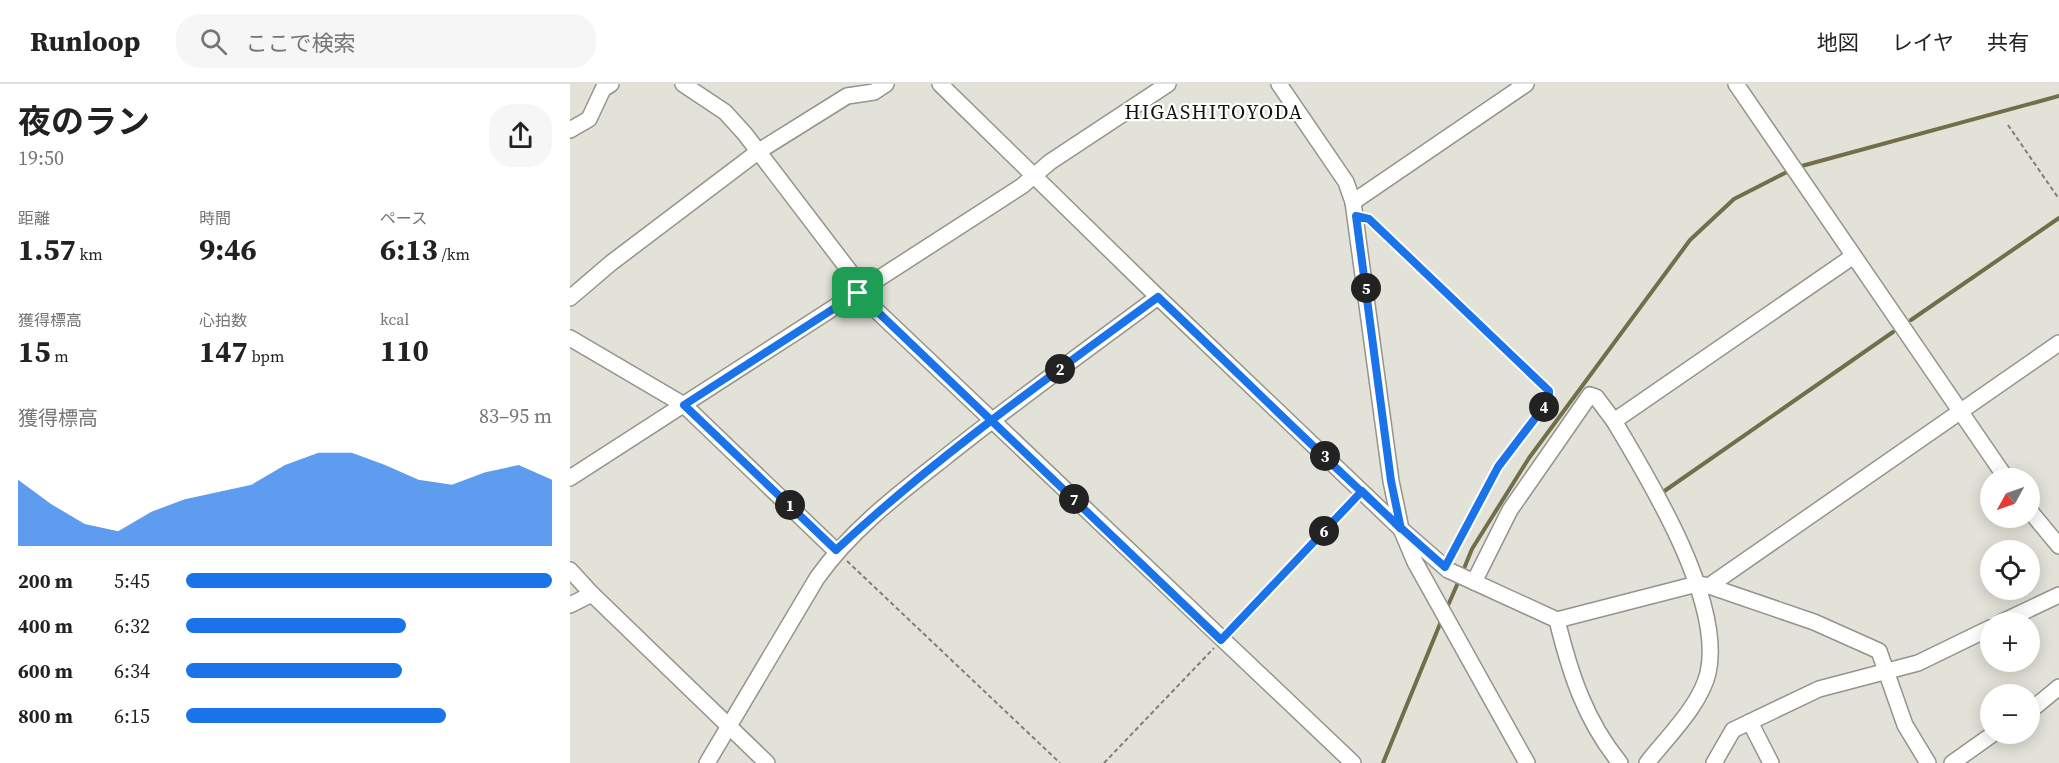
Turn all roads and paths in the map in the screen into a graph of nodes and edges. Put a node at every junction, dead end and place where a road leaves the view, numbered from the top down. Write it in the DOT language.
graph roads {
  1 [pos="611,84"];
  2 [pos="683,84"];
  3 [pos="886,84"];
  4 [pos="940,84"];
  5 [pos="1168,84"];
  6 [pos="1279,84"];
  7 [pos="1526,84"];
  8 [pos="1736,84"];
  9 [pos="2008,125"];
  10 [pos="570,130"];
  11 [pos="759,151"];
  12 [pos="1034,176"];
  13 [pos="2059,199"];
  14 [pos="1355,209"];
  15 [pos="1852,257"];
  16 [pos="861,292"];
  17 [pos="1158,297"];
  18 [pos="570,298"];
  19 [pos="570,338"];
  20 [pos="2059,343"];
  21 [pos="684,405"];
  22 [pos="1962,411"];
  23 [pos="992,420"];
  24 [pos="1614,421"];
  25 [pos="1999,468"];
  26 [pos="570,478"];
  27 [pos="1362,491"];
  28 [pos="2040,523"];
  29 [pos="1401,529"];
  30 [pos="2059,546"];
  31 [pos="836,550"];
  32 [pos="1446,569"];
  33 [pos="570,570"];
  34 [pos="1474,582"];
  35 [pos="1703,585"];
  36 [pos="592,594"];
  37 [pos="2059,595"];
  38 [pos="570,604"];
  39 [pos="2023,612"];
  40 [pos="1557,620"];
  41 [pos="1980,633"];
  42 [pos="1221,640"];
  43 [pos="1887,672"];
  44 [pos="2059,687"];
  45 [pos="2040,703"];
  46 [pos="1750,722"];
  47 [pos="729,726"];
  48 [pos="1980,744"];
  49 [pos="1958,761"];
  50 [pos="707,763"];
  51 [pos="767,763"];
  52 [pos="1060,763"];
  53 [pos="1104,763"];
  54 [pos="1353,763"];
  55 [pos="1527,763"];
  56 [pos="1620,763"];
  57 [pos="1647,763"];
  58 [pos="1714,763"];
  59 [pos="1771,763"];
  60 [pos="1928,763"];
  1 -- 10 [label="street"];
  2 -- 11 [label="street"];
  3 -- 11 [label="street"];
  4 -- 12 [label="street"];
  5 -- 12 [label="street"];
  6 -- 14 [label="street"];
  7 -- 14 [label="street"];
  8 -- 15 [label="street"];
  9 -- 13 [label="path"];
  11 -- 16 [label="street"];
  11 -- 18 [label="street"];
  12 -- 16 [label="street"];
  12 -- 17 [label="street"];
  14 -- 29 [label="street"];
  14 -- 32 [label="path"];
  15 -- 22 [label="street"];
  15 -- 24 [label="street"];
  16 -- 21 [label="street"];
  16 -- 23 [label="street"];
  17 -- 23 [label="street"];
  17 -- 27 [label="street"];
  19 -- 21 [label="street"];
  20 -- 22 [label="street"];
  21 -- 26 [label="street"];
  21 -- 31 [label="street"];
  22 -- 25 [label="street"];
  22 -- 35 [label="street"];
  23 -- 31 [label="street"];
  23 -- 42 [label="street"];
  24 -- 34 [label="street"];
  24 -- 35 [label="street"];
  27 -- 29 [label="street"];
  27 -- 42 [label="path"];
  28 -- 30 [label="street"];
  29 -- 32 [label="street"];
  29 -- 55 [label="street"];
  31 -- 47 [label="street"];
  31 -- 52 [label="path"];
  32 -- 34 [label="street"];
  33 -- 36 [label="street"];
  34 -- 40 [label="street"];
  35 -- 40 [label="street"];
  35 -- 43 [label="street"];
  35 -- 57 [label="street"];
  36 -- 38 [label="street"];
  36 -- 47 [label="street"];
  37 -- 39 [label="street"];
  40 -- 56 [label="street"];
  41 -- 43 [label="street"];
  42 -- 53 [label="path"];
  42 -- 54 [label="street"];
  43 -- 46 [label="street"];
  43 -- 60 [label="street"];
  44 -- 45 [label="street"];
  46 -- 58 [label="street"];
  46 -- 59 [label="street"];
  47 -- 50 [label="street"];
  47 -- 51 [label="street"];
  48 -- 49 [label="street"];
}
